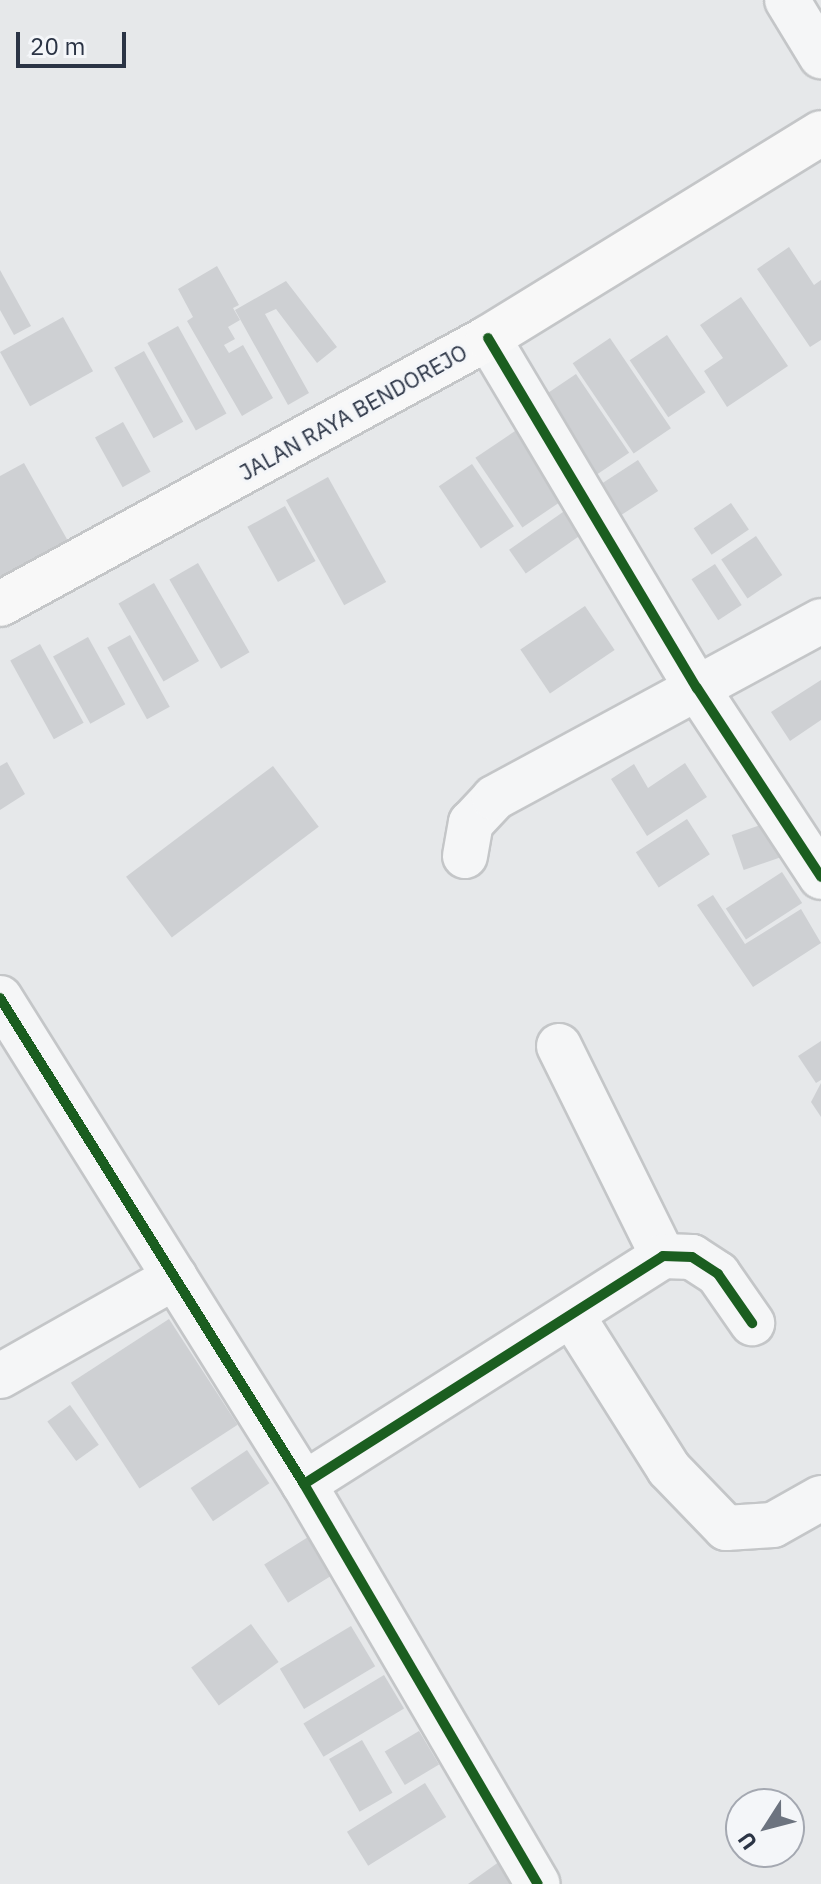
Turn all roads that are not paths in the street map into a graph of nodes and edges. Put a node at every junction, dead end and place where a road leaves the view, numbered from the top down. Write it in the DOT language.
graph roads {
  1 [pos="787,0"];
  2 [pos="821,56"];
  3 [pos="821,133"];
  4 [pos="488,338"];
  5 [pos="0,604"];
  6 [pos="821,621"];
  7 [pos="697,688"];
  8 [pos="465,856"];
  9 [pos="821,877"];
  10 [pos="0,998"];
  11 [pos="559,1046"];
  12 [pos="663,1256"];
  13 [pos="175,1277"];
  14 [pos="573,1317"];
  15 [pos="752,1323"];
  16 [pos="0,1376"];
  17 [pos="304,1484"];
  18 [pos="821,1498"];
  19 [pos="538,1884"];
  1 -- 2 [label="street"];
  3 -- 4 [label="main road, JALAN RAYA BENDOREJO"];
  4 -- 5 [label="main road, JALAN RAYA BENDOREJO"];
  4 -- 7 [label="street"];
  6 -- 7 [label="street"];
  7 -- 8 [label="street"];
  7 -- 9 [label="street"];
  10 -- 13 [label="street"];
  11 -- 12 [label="street"];
  12 -- 14 [label="street"];
  12 -- 15 [label="street"];
  13 -- 16 [label="street"];
  13 -- 17 [label="street"];
  14 -- 17 [label="street"];
  14 -- 18 [label="street"];
  17 -- 19 [label="street"];
}
